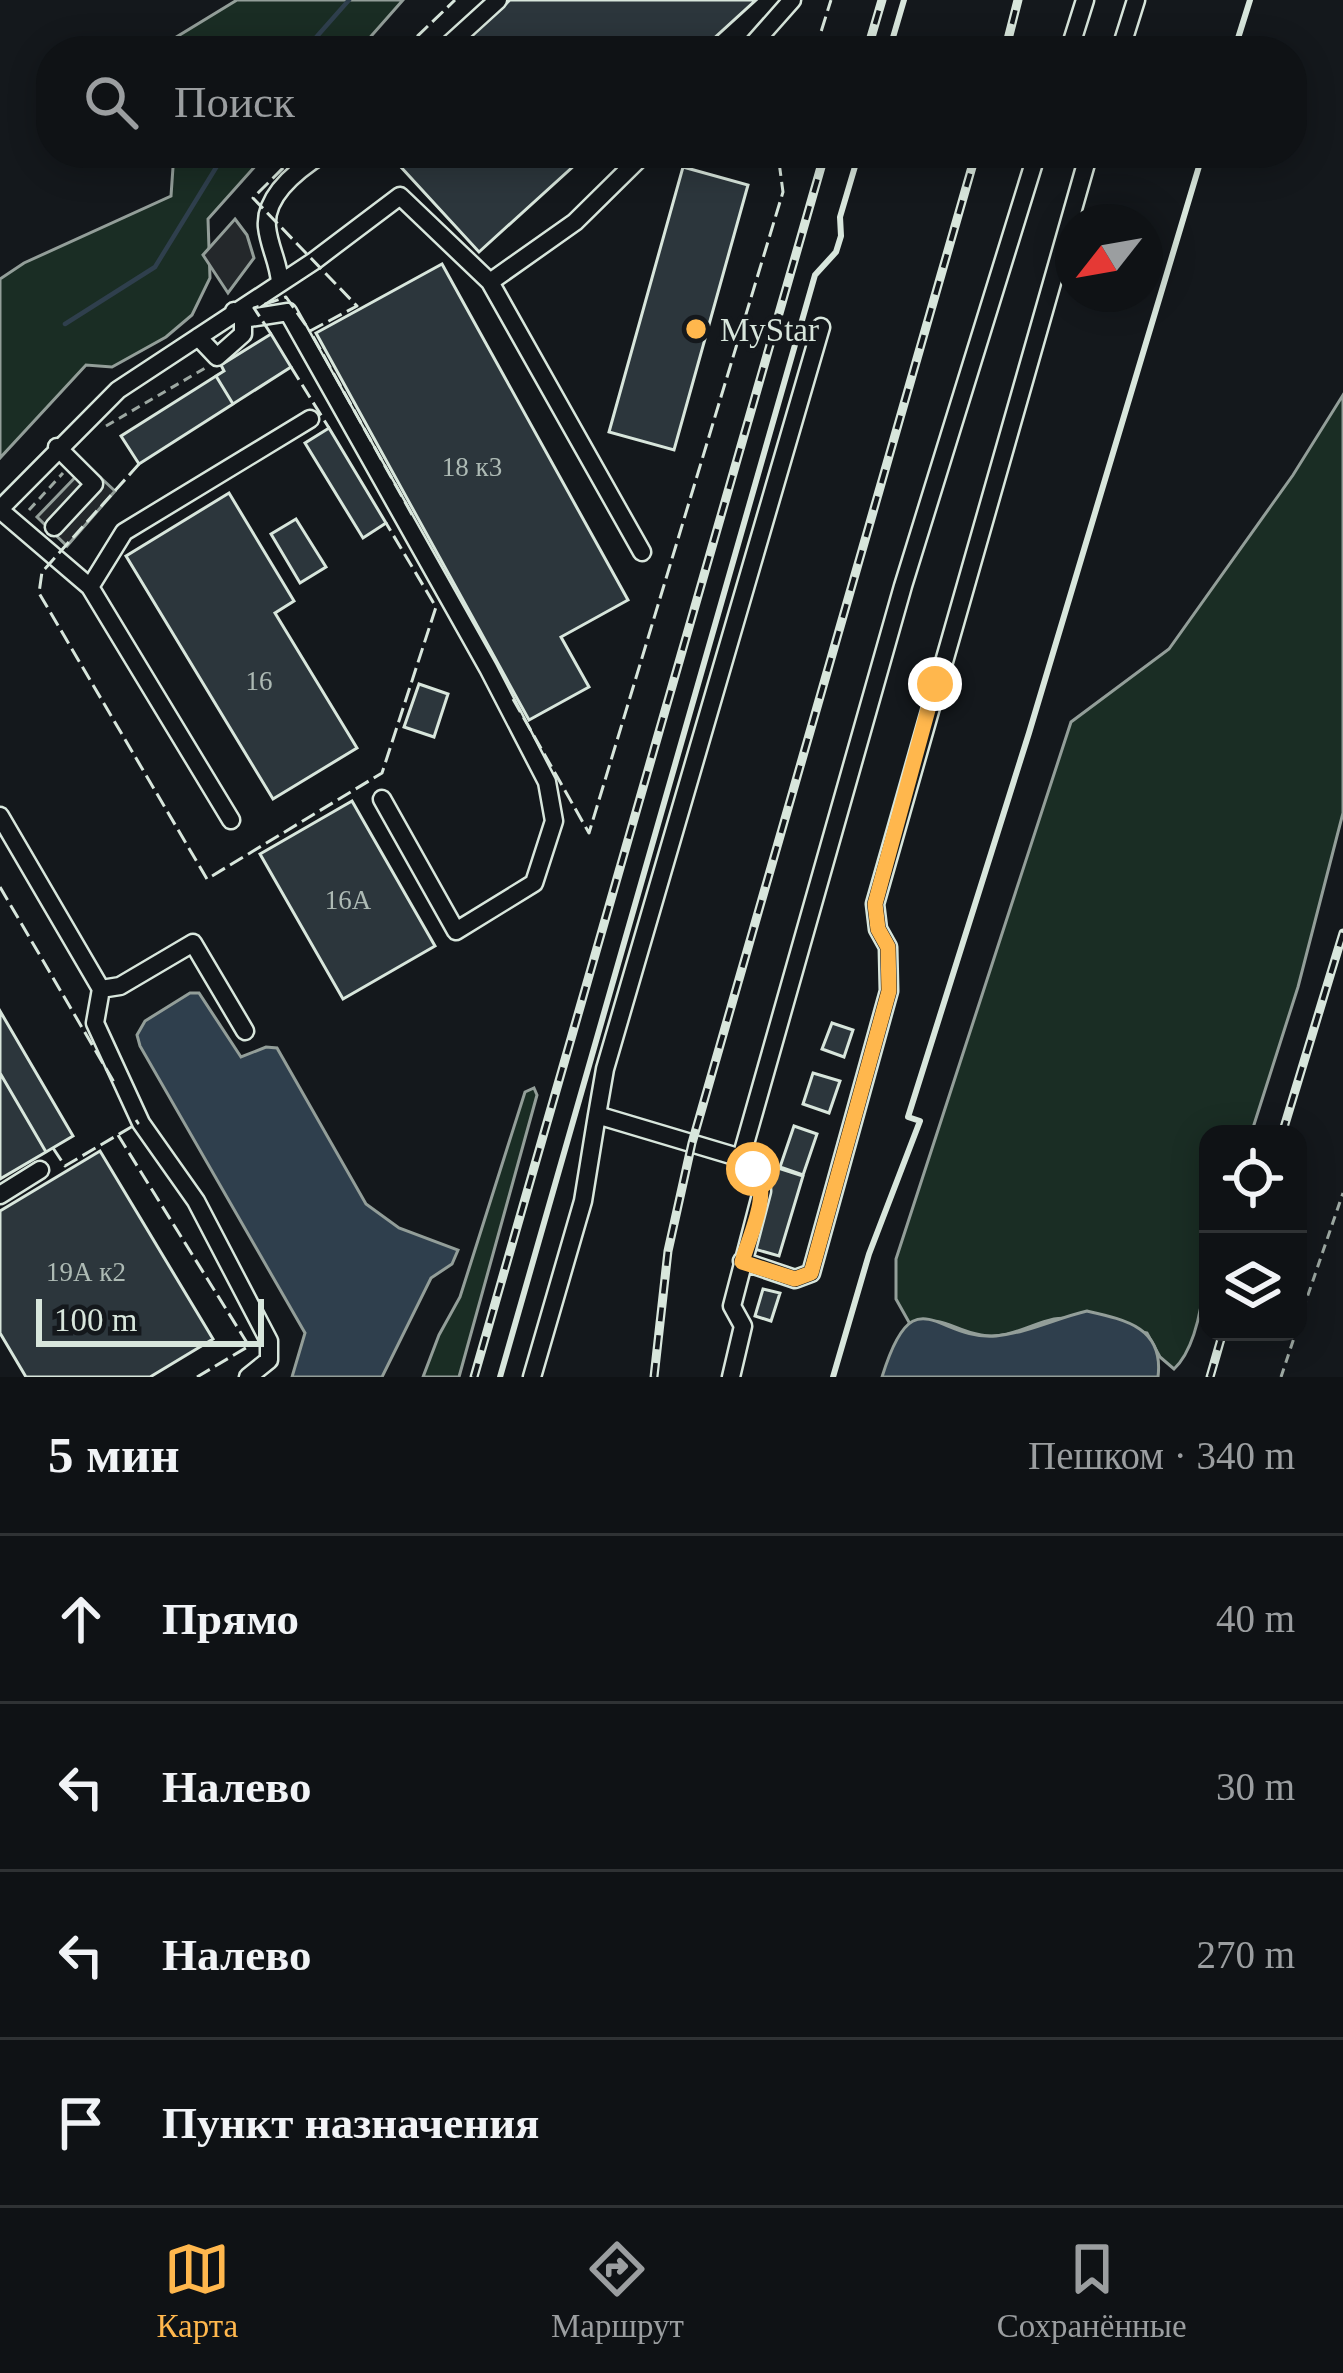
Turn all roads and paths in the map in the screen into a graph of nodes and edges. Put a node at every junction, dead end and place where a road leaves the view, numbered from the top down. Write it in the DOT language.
graph roads {
  1 [pos="498,0"];
  2 [pos="792,0"];
  3 [pos="1084,0"];
  4 [pos="1136,0"];
  5 [pos="458,36"];
  6 [pos="760,36"];
  7 [pos="1073,36"];
  8 [pos="1125,36"];
  9 [pos="306,168"];
  10 [pos="630,168"];
  11 [pos="1032,168"];
  12 [pos="1085,168"];
  13 [pos="490,282"];
  14 [pos="280,284"];
  15 [pos="238,315"];
  16 [pos="821,327"];
  17 [pos="199,337"];
  18 [pos="217,357"];
  19 [pos="310,419"];
  20 [pos="104,427"];
  21 [pos="57,447"];
  22 [pos="72,463"];
  23 [pos="0,510"];
  24 [pos="16,525"];
  25 [pos="54,527"];
  26 [pos="642,552"];
  27 [pos="89,587"];
  28 [pos="382,799"];
  29 [pos="0,816"];
  30 [pos="231,820"];
  31 [pos="101,989"];
  32 [pos="245,1030"];
  33 [pos="597,1115"];
  34 [pos="741,1158"];
  35 [pos="40,1170"];
  36 [pos="1343,1193"];
  37 [pos="0,1195"];
  38 [pos="742,1262"];
  39 [pos="1307,1298"];
  40 [pos="1292,1341"];
  41 [pos="248,1377"];
  42 [pos="532,1377"];
  43 [pos="731,1377"];
  44 [pos="1281,1377"];
  1 -- 5 [label="street"];
  2 -- 6 [label="street"];
  3 -- 7 [label="street"];
  4 -- 8 [label="street"];
  9 -- 14 [label="street"];
  10 -- 13 [label="street"];
  11 -- 34 [label="street"];
  12 -- 38 [label="street"];
  13 -- 14 [label="street"];
  13 -- 26 [label="street"];
  14 -- 15 [label="street"];
  15 -- 17 [label="street"];
  15 -- 18 [label="street"];
  15 -- 28 [label="street"];
  16 -- 33 [label="street"];
  17 -- 18 [label="street"];
  17 -- 21 [label="street"];
  18 -- 20 [label="path"];
  19 -- 27 [label="street"];
  21 -- 22 [label="street"];
  21 -- 23 [label="street"];
  22 -- 24 [label="path"];
  22 -- 25 [label="street"];
  23 -- 24 [label="street"];
  24 -- 27 [label="street"];
  27 -- 30 [label="street"];
  29 -- 31 [label="street"];
  31 -- 32 [label="street"];
  31 -- 41 [label="street"];
  33 -- 34 [label="street"];
  33 -- 42 [label="street"];
  34 -- 38 [label="street"];
  35 -- 37 [label="street"];
  36 -- 39 [label="path"];
  38 -- 43 [label="street"];
  40 -- 44 [label="path"];
}
